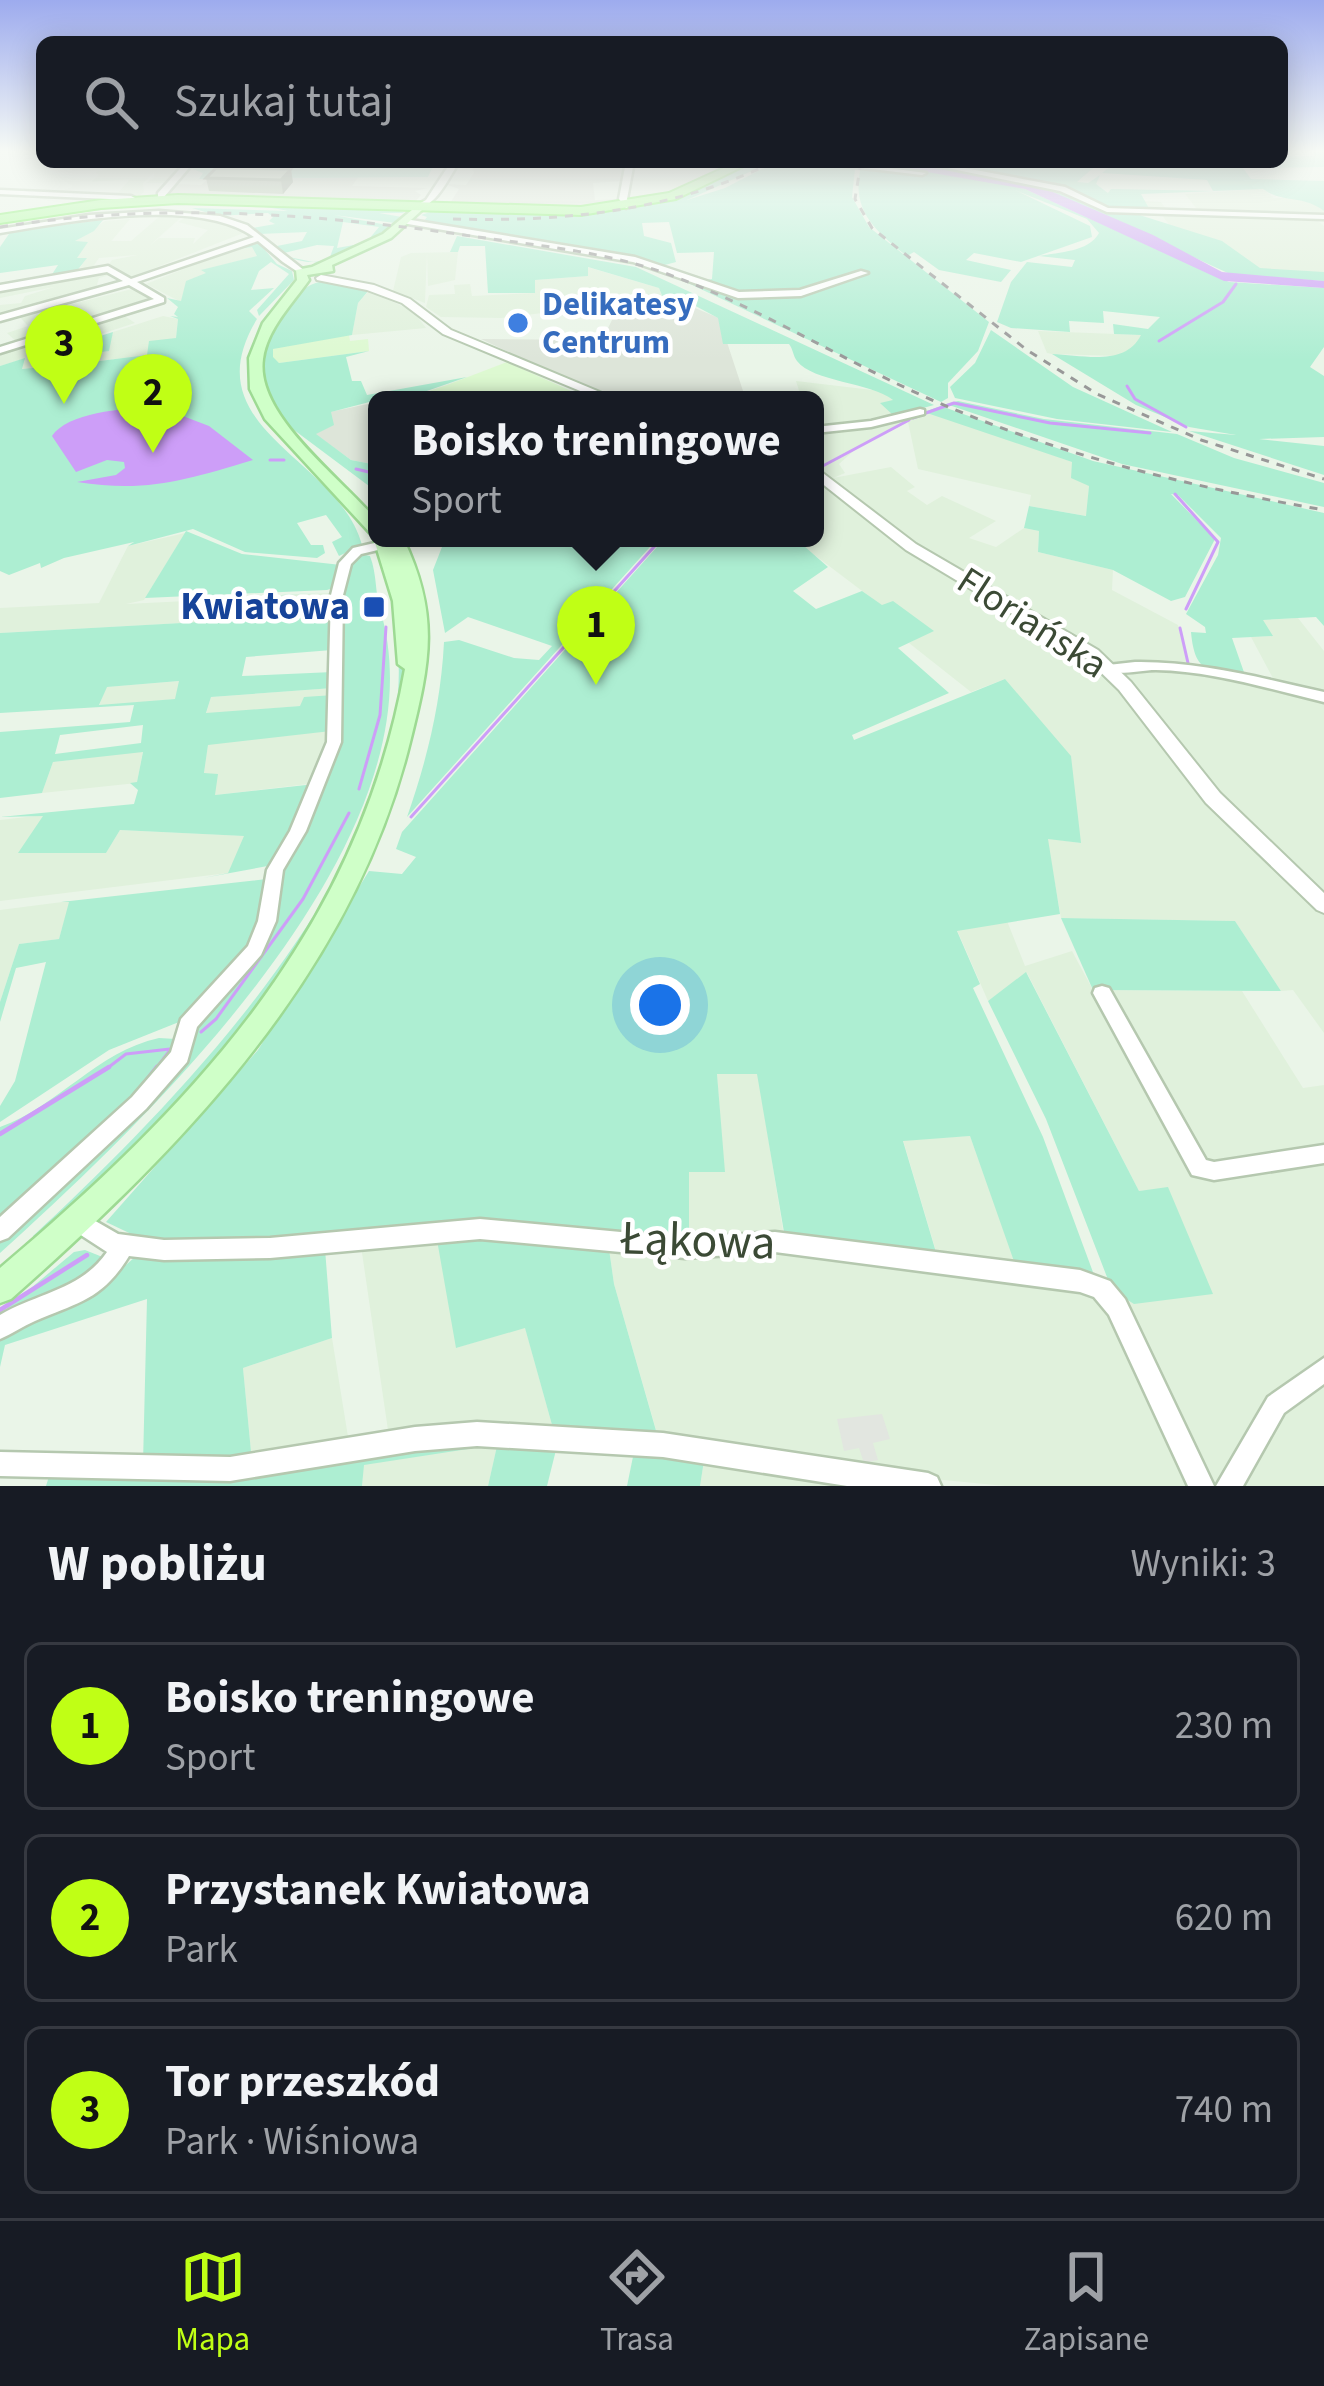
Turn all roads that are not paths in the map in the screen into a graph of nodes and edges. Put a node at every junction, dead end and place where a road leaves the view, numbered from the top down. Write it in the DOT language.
graph roads {
  1 [pos="54,221"];
  2 [pos="229,221"];
  3 [pos="405,221"];
  4 [pos="407,221"];
  5 [pos="3,226"];
  6 [pos="256,239"];
  7 [pos="0,244"];
  8 [pos="865,273"];
  9 [pos="314,275"];
  10 [pos="133,281"];
  11 [pos="0,288"];
  12 [pos="0,318"];
  13 [pos="0,350"];
  14 [pos="592,391"];
  15 [pos="920,412"];
  16 [pos="824,429"];
  17 [pos="290,434"];
  18 [pos="824,479"];
  19 [pos="368,501"];
  20 [pos="368,515"];
  21 [pos="369,547"];
  22 [pos="394,547"];
  23 [pos="1108,669"];
  24 [pos="1324,697"];
  25 [pos="1324,905"];
  26 [pos="1102,993"];
  27 [pos="1324,1154"];
  28 [pos="78,1221"];
  29 [pos="0,1231"];
  30 [pos="123,1246"];
  31 [pos="0,1288"];
  32 [pos="0,1328"];
  33 [pos="1324,1370"];
  34 [pos="0,1464"];
  35 [pos="928,1486"];
  36 [pos="1201,1486"];
  37 [pos="1229,1486"];
  1 -- 5 [label="street"];
  2 -- 6 [label="street"];
  3 -- 9 [label="main road"];
  4 -- 8 [label="street"];
  5 -- 7 [label="street"];
  6 -- 9 [label="street"];
  6 -- 10 [label="street"];
  9 -- 14 [label="street"];
  9 -- 17 [label="main road"];
  10 -- 11 [label="street"];
  10 -- 12 [label="street"];
  10 -- 13 [label="street"];
  15 -- 16 [label="street"];
  17 -- 19 [label="main road"];
  17 -- 20 [label="main road"];
  18 -- 23 [label="street, Floriańska"];
  21 -- 29 [label="street"];
  22 -- 28 [label="main road"];
  23 -- 24 [label="street"];
  23 -- 25 [label="street, Floriańska"];
  26 -- 27 [label="street"];
  28 -- 30 [label="street, Łąkowa"];
  28 -- 31 [label="main road"];
  30 -- 32 [label="street"];
  30 -- 36 [label="street, Łąkowa"];
  33 -- 37 [label="street"];
  34 -- 35 [label="street"];
}
